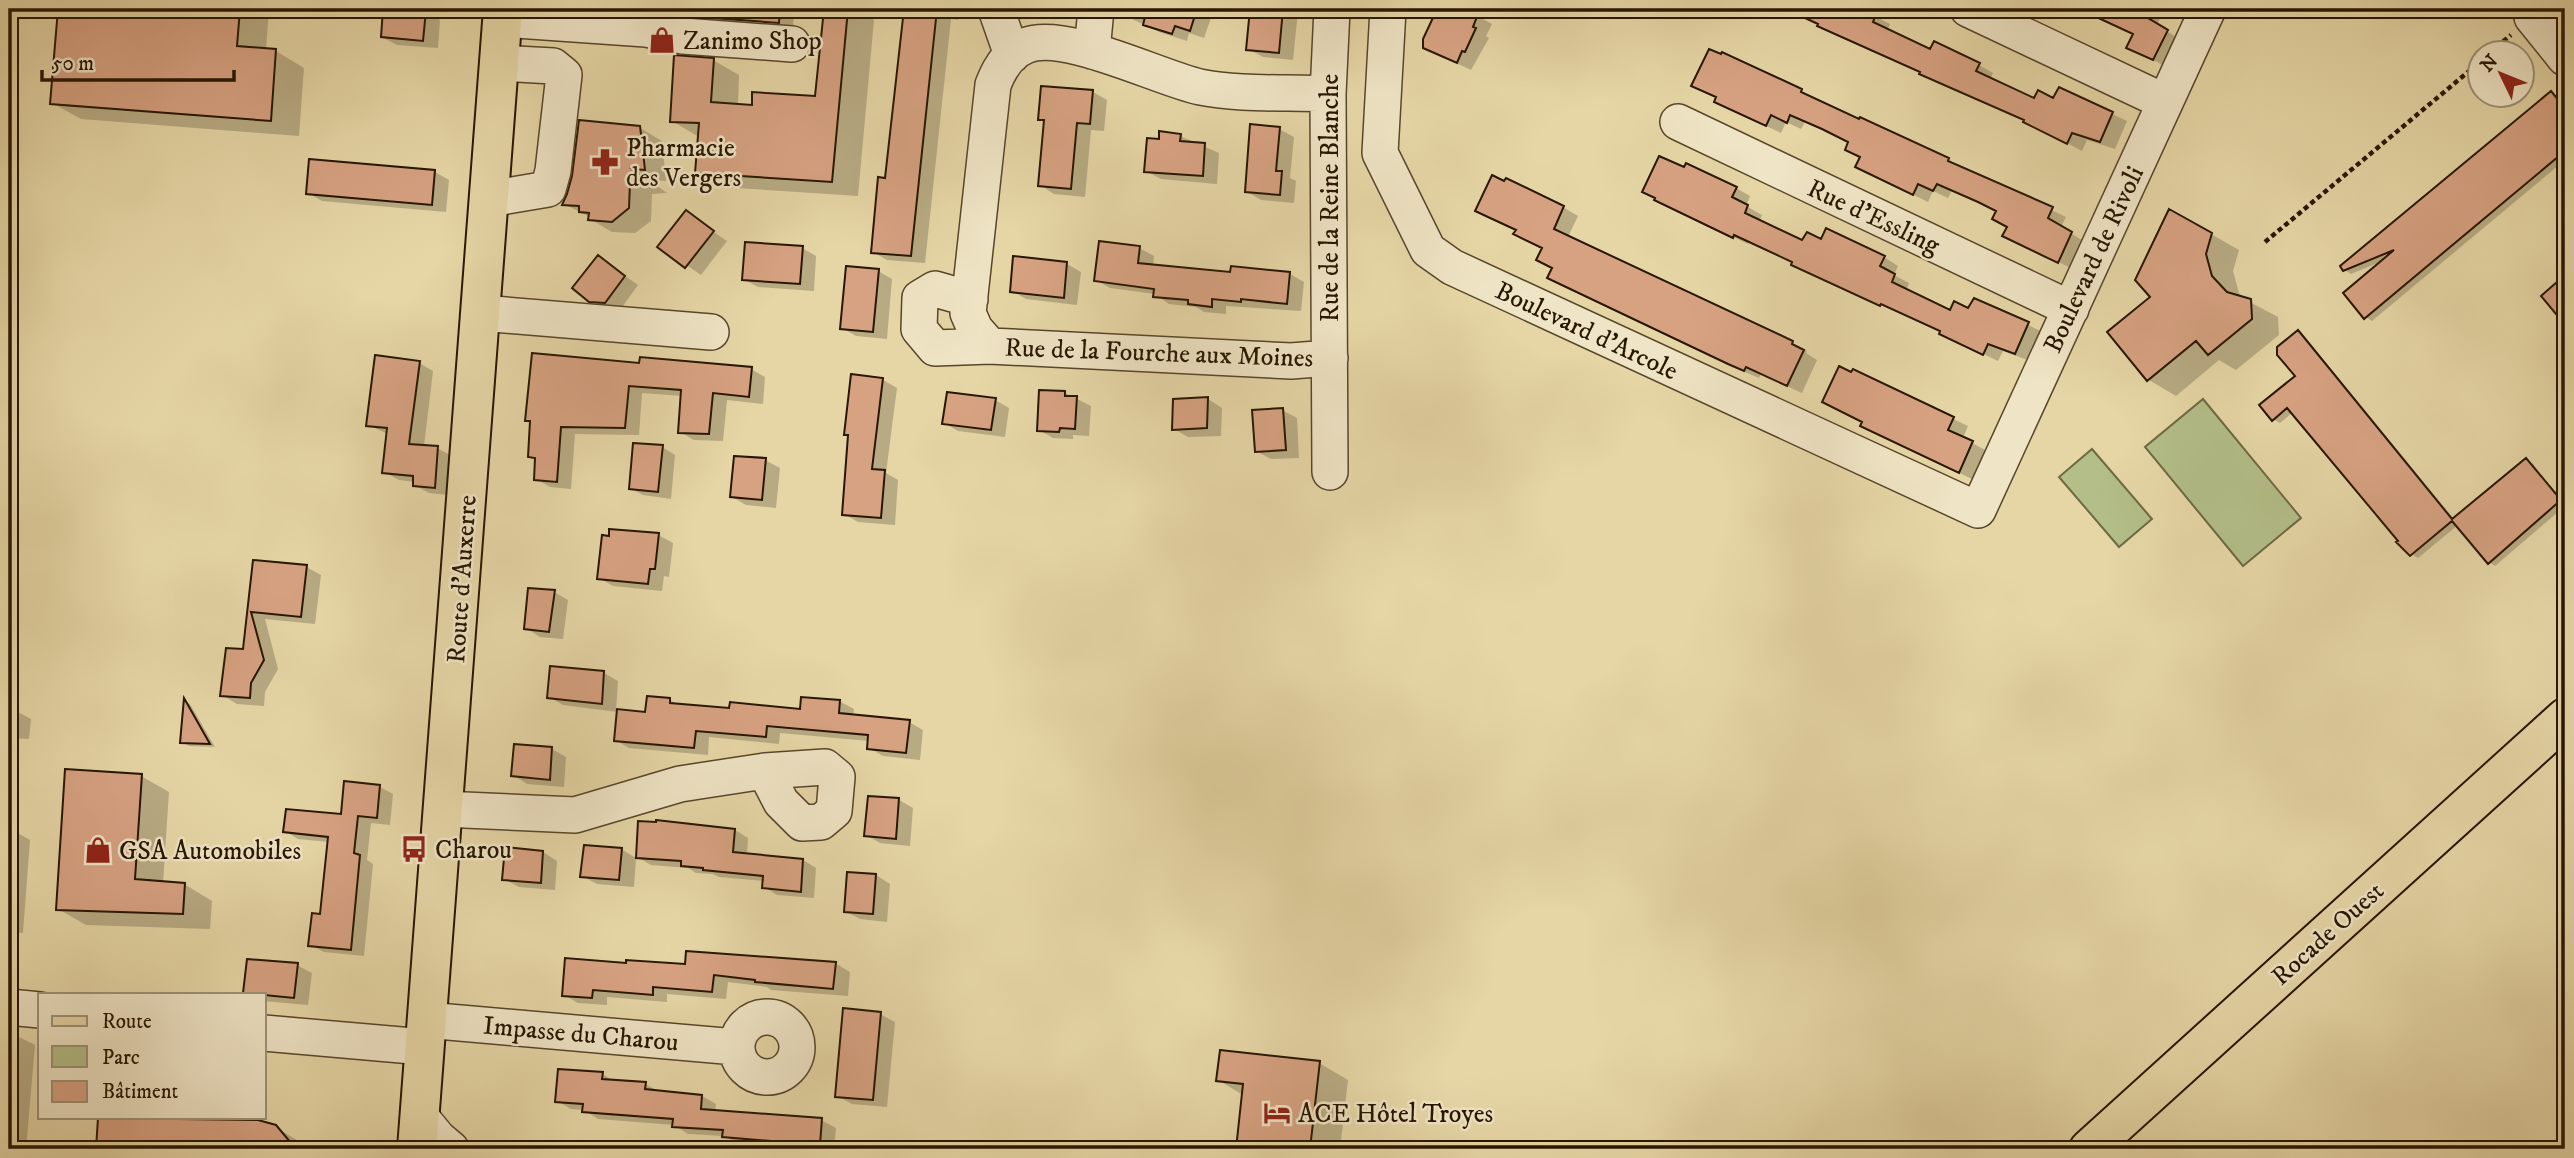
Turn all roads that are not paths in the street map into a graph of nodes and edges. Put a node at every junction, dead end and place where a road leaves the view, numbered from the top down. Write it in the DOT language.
graph roads {
  1 [pos="996,9"];
  2 [pos="1096,9"];
  3 [pos="1332,9"];
  4 [pos="1388,9"];
  5 [pos="1968,9"];
  6 [pos="2208,9"];
  7 [pos="2533,12"];
  8 [pos="503,14"];
  9 [pos="792,44"];
  10 [pos="1092,51"];
  11 [pos="1012,55"];
  12 [pos="2565,58"];
  13 [pos="499,63"];
  14 [pos="1328,94"];
  15 [pos="2165,102"];
  16 [pos="1678,122"];
  17 [pos="489,199"];
  18 [pos="970,299"];
  19 [pos="2071,309"];
  20 [pos="481,313"];
  21 [pos="711,332"];
  22 [pos="990,346"];
  23 [pos="1330,358"];
  24 [pos="1330,472"];
  25 [pos="1978,510"];
  26 [pos="2565,718"];
  27 [pos="765,771"];
  28 [pos="442,809"];
  29 [pos="9,1007"];
  30 [pos="38,1010"];
  31 [pos="266,1033"];
  32 [pos="425,1033"];
  33 [pos="736,1046"];
  34 [pos="418,1132"];
  35 [pos="451,1149"];
  36 [pos="2089,1149"];
  1 -- 11 [label="street"];
  2 -- 10 [label="street"];
  3 -- 14 [label="street, Rue de la Reine Blanche"];
  4 -- 25 [label="street, Boulevard d'Arcole"];
  5 -- 15 [label="street"];
  6 -- 15 [label="street, Boulevard de Rivoli"];
  7 -- 12 [label="street"];
  8 -- 9 [label="street"];
  8 -- 13 [label="main road, Route d'Auxerre"];
  10 -- 11 [label="street"];
  10 -- 14 [label="street"];
  11 -- 18 [label="street, Rue de la Fourche aux Moines"];
  13 -- 17 [label="main road, Route d'Auxerre"];
  13 -- 17 [label="street"];
  14 -- 23 [label="street, Rue de la Reine Blanche"];
  15 -- 19 [label="street, Boulevard de Rivoli"];
  16 -- 19 [label="street, Rue d'Essling"];
  17 -- 20 [label="main road, Route d'Auxerre"];
  18 -- 22 [label="street, Rue de la Fourche aux Moines"];
  18 -- 22 [label="street"];
  19 -- 25 [label="street, Boulevard de Rivoli"];
  20 -- 21 [label="street"];
  20 -- 28 [label="main road, Route d'Auxerre"];
  22 -- 23 [label="street, Rue de la Fourche aux Moines"];
  23 -- 24 [label="street, Rue de la Reine Blanche"];
  26 -- 36 [label="main road, Rocade Ouest"];
  27 -- 28 [label="street"];
  28 -- 32 [label="main road, Route d'Auxerre"];
  29 -- 30 [label="street"];
  31 -- 32 [label="street, Impasse du Charou"];
  32 -- 33 [label="street, Impasse du Charou"];
  32 -- 34 [label="main road, Route d'Auxerre"];
  34 -- 35 [label="street"];
}
